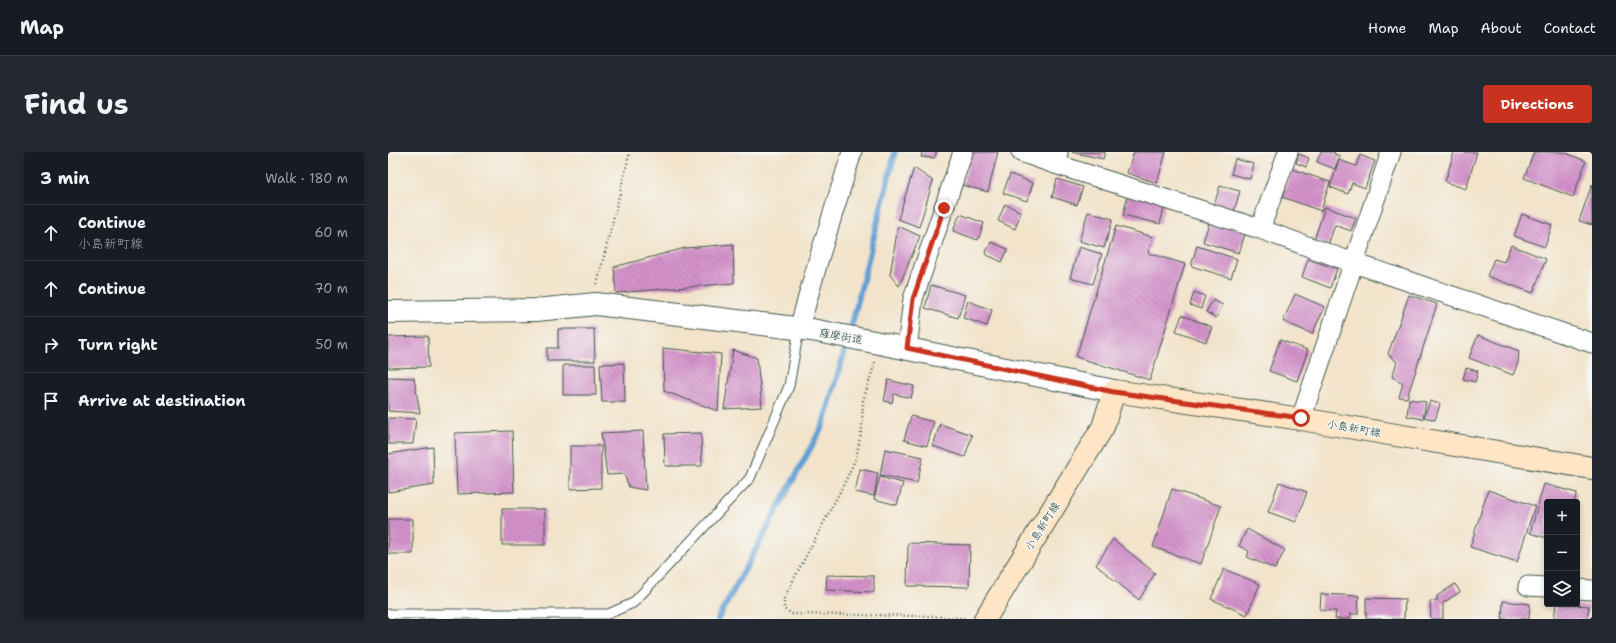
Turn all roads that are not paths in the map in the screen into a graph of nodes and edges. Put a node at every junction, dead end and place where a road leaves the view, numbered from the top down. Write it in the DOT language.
graph roads {
  1 [pos="852,152"];
  2 [pos="963,152"];
  3 [pos="1021,152"];
  4 [pos="1288,152"];
  5 [pos="1391,152"];
  6 [pos="1057,158"];
  7 [pos="1260,229"];
  8 [pos="1354,263"];
  9 [pos="388,312"];
  10 [pos="805,330"];
  11 [pos="1592,343"];
  12 [pos="907,348"];
  13 [pos="1114,392"];
  14 [pos="1301,418"];
  15 [pos="1592,468"];
  16 [pos="1528,586"];
  17 [pos="1544,587"];
  18 [pos="1580,589"];
  19 [pos="1592,590"];
  20 [pos="388,614"];
  21 [pos="985,619"];
  1 -- 10 [label="street"];
  2 -- 12 [label="street"];
  3 -- 6 [label="street"];
  4 -- 7 [label="street"];
  5 -- 8 [label="street"];
  6 -- 7 [label="street"];
  7 -- 8 [label="street"];
  8 -- 11 [label="street"];
  8 -- 14 [label="street"];
  9 -- 10 [label="street, 薩摩街道"];
  10 -- 12 [label="street, 薩摩街道"];
  10 -- 20 [label="lane"];
  12 -- 13 [label="street, 薩摩街道"];
  13 -- 14 [label="main road, 小島新町線"];
  13 -- 21 [label="main road, 小島新町線"];
  14 -- 15 [label="main road, 小島新町線"];
  16 -- 17 [label="street"];
  18 -- 19 [label="street"];
}
